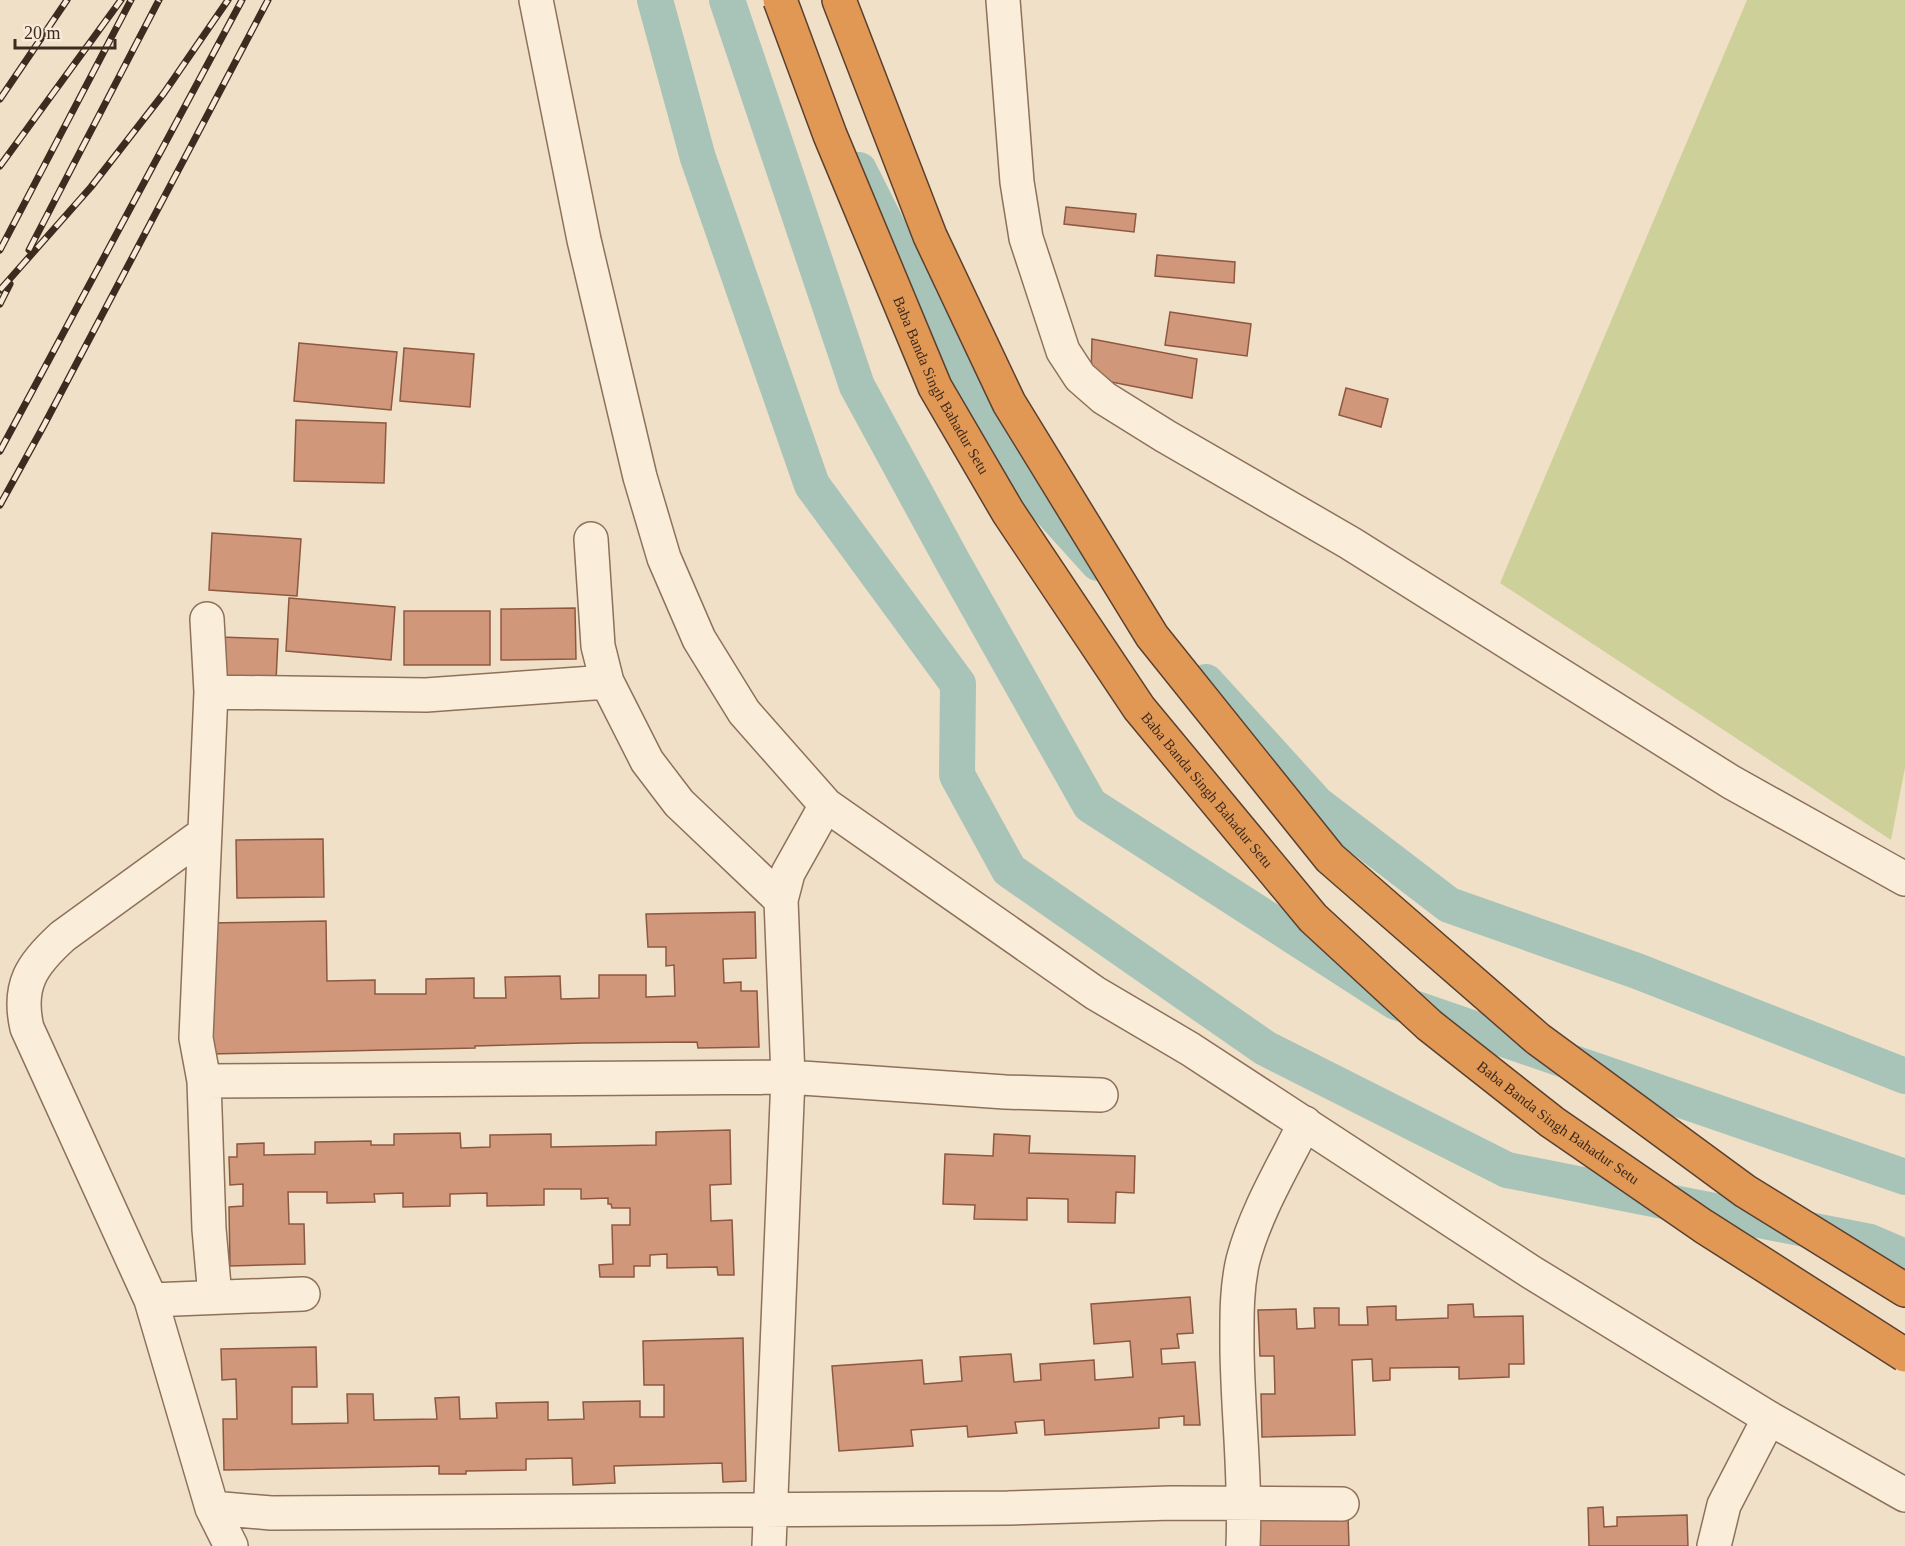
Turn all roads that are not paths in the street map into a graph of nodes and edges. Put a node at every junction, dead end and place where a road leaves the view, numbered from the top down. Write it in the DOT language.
graph roads {
  1 [pos="536,0"];
  2 [pos="780,0"];
  3 [pos="839,0"];
  4 [pos="1003,0"];
  5 [pos="591,539"];
  6 [pos="207,619"];
  7 [pos="608,682"];
  8 [pos="211,692"];
  9 [pos="826,805"];
  10 [pos="205,833"];
  11 [pos="1905,879"];
  12 [pos="781,900"];
  13 [pos="11,1015"];
  14 [pos="788,1077"];
  15 [pos="204,1081"];
  16 [pos="1101,1095"];
  17 [pos="1305,1123"];
  18 [pos="1897,1283"];
  19 [pos="303,1294"];
  20 [pos="215,1297"];
  21 [pos="151,1300"];
  22 [pos="1905,1355"];
  23 [pos="1769,1418"];
  24 [pos="1905,1495"];
  25 [pos="1245,1502"];
  26 [pos="1342,1504"];
  27 [pos="212,1508"];
  28 [pos="769,1509"];
  29 [pos="231,1546"];
  30 [pos="769,1546"];
  31 [pos="1243,1546"];
  32 [pos="1714,1546"];
  1 -- 9 [label="street"];
  2 -- 22 [label="highway, Baba Banda Singh Bahadur Setu, bridge"];
  3 -- 18 [label="highway"];
  4 -- 11 [label="street"];
  5 -- 7 [label="street"];
  6 -- 8 [label="street"];
  7 -- 8 [label="street"];
  7 -- 12 [label="street"];
  8 -- 10 [label="street"];
  9 -- 12 [label="street"];
  9 -- 17 [label="street"];
  10 -- 13 [label="street"];
  10 -- 15 [label="street"];
  12 -- 14 [label="street"];
  13 -- 21 [label="street"];
  14 -- 15 [label="street"];
  14 -- 16 [label="street"];
  14 -- 28 [label="street"];
  15 -- 20 [label="street"];
  17 -- 23 [label="street"];
  17 -- 25 [label="street"];
  19 -- 20 [label="street"];
  20 -- 21 [label="street"];
  21 -- 27 [label="street"];
  23 -- 24 [label="street"];
  23 -- 32 [label="street"];
  25 -- 26 [label="street"];
  25 -- 28 [label="street"];
  25 -- 31 [label="street"];
  27 -- 28 [label="street"];
  27 -- 29 [label="street"];
  28 -- 30 [label="street"];
}
